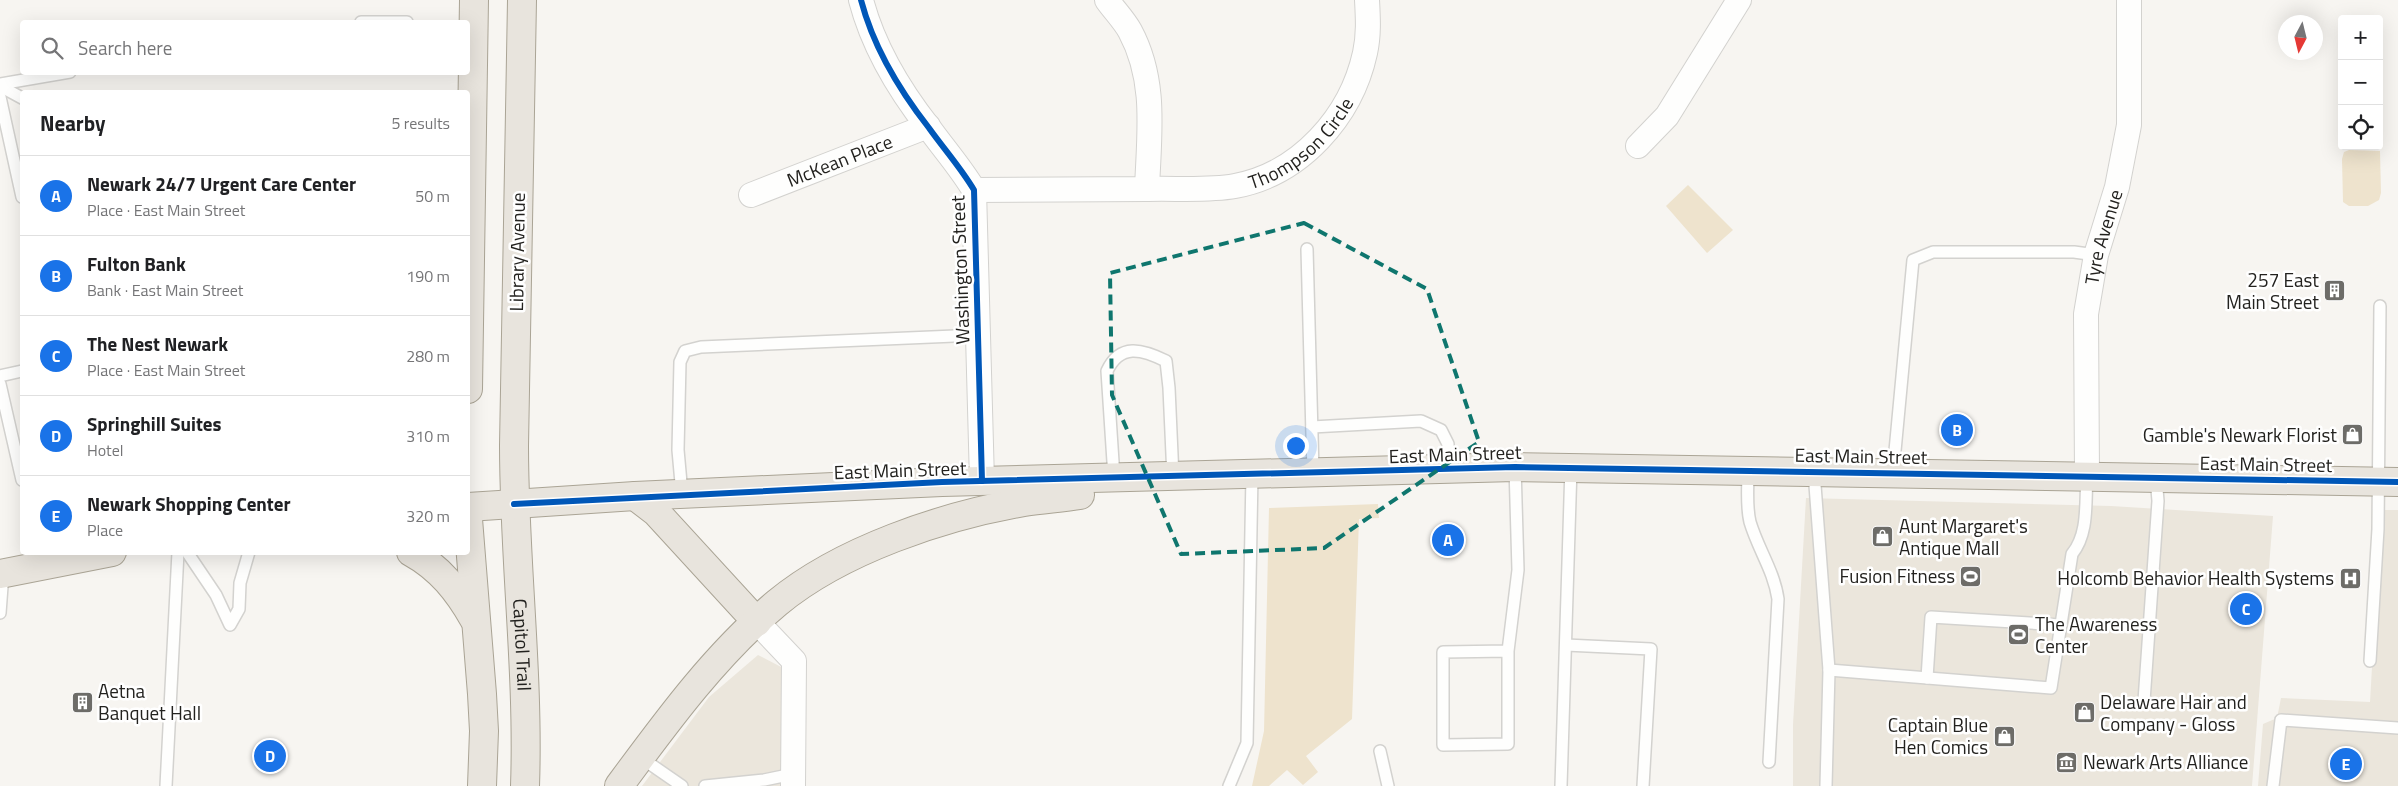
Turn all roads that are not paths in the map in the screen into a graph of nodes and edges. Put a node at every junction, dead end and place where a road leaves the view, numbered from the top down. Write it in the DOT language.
graph roads {
  1 [pos="474,0"];
  2 [pos="522,0"];
  3 [pos="861,0"];
  4 [pos="1107,0"];
  5 [pos="1367,0"];
  6 [pos="1739,0"];
  7 [pos="2129,0"];
  8 [pos="470,47"];
  9 [pos="54,75"];
  10 [pos="470,75"];
  11 [pos="0,85"];
  12 [pos="470,90"];
  13 [pos="0,97"];
  14 [pos="20,97"];
  15 [pos="928,126"];
  16 [pos="1638,146"];
  17 [pos="20,178"];
  18 [pos="1147,189"];
  19 [pos="974,190"];
  20 [pos="751,195"];
  21 [pos="1307,249"];
  22 [pos="2096,255"];
  23 [pos="2380,306"];
  24 [pos="978,335"];
  25 [pos="20,371"];
  26 [pos="0,376"];
  27 [pos="0,384"];
  28 [pos="1312,428"];
  29 [pos="1515,467"];
  30 [pos="1571,467"];
  31 [pos="1450,469"];
  32 [pos="1748,469"];
  33 [pos="1813,470"];
  34 [pos="20,471"];
  35 [pos="1893,472"];
  36 [pos="1313,473"];
  37 [pos="1252,475"];
  38 [pos="2087,476"];
  39 [pos="1161,477"];
  40 [pos="2156,477"];
  41 [pos="1114,479"];
  42 [pos="982,481"];
  43 [pos="2388,481"];
  44 [pos="682,494"];
  45 [pos="635,496"];
  46 [pos="514,504"];
  47 [pos="470,507"];
  48 [pos="470,545"];
  49 [pos="178,555"];
  50 [pos="189,555"];
  51 [pos="248,555"];
  52 [pos="416,555"];
  53 [pos="74,556"];
  54 [pos="2,573"];
  55 [pos="0,613"];
  56 [pos="757,622"];
  57 [pos="476,623"];
  58 [pos="2061,625"];
  59 [pos="1566,645"];
  60 [pos="1508,651"];
  61 [pos="2370,661"];
  62 [pos="1829,670"];
  63 [pos="1926,678"];
  64 [pos="2144,701"];
  65 [pos="2398,728"];
  66 [pos="1380,751"];
  67 [pos="640,757"];
  68 [pos="1769,762"];
  69 [pos="793,780"];
  70 [pos="480,783"];
  71 [pos="166,786"];
  72 [pos="525,786"];
  73 [pos="619,786"];
  74 [pos="682,786"];
  75 [pos="705,786"];
  76 [pos="1229,786"];
  77 [pos="1388,786"];
  78 [pos="1561,786"];
  79 [pos="1643,786"];
  80 [pos="1826,786"];
  81 [pos="2273,786"];
  1 -- 8 [label="main road"];
  2 -- 46 [label="main road, Library Avenue"];
  3 -- 15 [label="street, Washington Street"];
  4 -- 18 [label="street"];
  5 -- 18 [label="street, Thompson Circle"];
  6 -- 16 [label="street"];
  7 -- 22 [label="street, Tyre Avenue"];
  9 -- 11 [label="lane"];
  10 -- 12 [label="main road"];
  11 -- 14 [label="lane"];
  13 -- 17 [label="lane"];
  15 -- 19 [label="street, Washington Street"];
  15 -- 20 [label="street, McKean Place"];
  18 -- 19 [label="street, Thompson Circle"];
  19 -- 24 [label="street, Washington Street"];
  21 -- 28 [label="lane"];
  22 -- 35 [label="lane"];
  22 -- 38 [label="street, Tyre Avenue"];
  23 -- 43 [label="lane"];
  24 -- 42 [label="street, Washington Street"];
  24 -- 44 [label="lane"];
  25 -- 26 [label="lane"];
  27 -- 34 [label="lane"];
  28 -- 31 [label="lane"];
  28 -- 36 [label="lane"];
  29 -- 30 [label="main road, East Main Street"];
  29 -- 31 [label="main road, East Main Street"];
  29 -- 60 [label="lane"];
  30 -- 32 [label="main road, East Main Street"];
  30 -- 59 [label="lane"];
  31 -- 36 [label="main road, East Main Street"];
  32 -- 33 [label="main road, East Main Street"];
  32 -- 68 [label="lane"];
  33 -- 35 [label="main road, East Main Street"];
  33 -- 62 [label="lane"];
  35 -- 38 [label="main road, East Main Street"];
  36 -- 37 [label="main road, East Main Street"];
  37 -- 39 [label="main road, East Main Street"];
  37 -- 76 [label="lane"];
  38 -- 40 [label="main road, East Main Street"];
  38 -- 58 [label="lane"];
  39 -- 41 [label="main road, East Main Street"];
  39 -- 41 [label="lane"];
  39 -- 56 [label="main road"];
  40 -- 43 [label="main road, East Main Street"];
  40 -- 64 [label="lane"];
  41 -- 42 [label="main road, East Main Street"];
  42 -- 44 [label="main road, East Main Street"];
  43 -- 61 [label="lane"];
  44 -- 45 [label="main road, East Main Street"];
  45 -- 46 [label="main road, East Main Street"];
  45 -- 56 [label="main road"];
  46 -- 47 [label="main road, East Main Street"];
  46 -- 72 [label="main road, Capitol Trail"];
  48 -- 57 [label="main road"];
  49 -- 71 [label="lane"];
  50 -- 51 [label="lane"];
  52 -- 57 [label="main road"];
  53 -- 54 [label="main road"];
  54 -- 55 [label="lane"];
  56 -- 67 [label="main road"];
  56 -- 69 [label="street"];
  57 -- 70 [label="main road"];
  58 -- 63 [label="lane"];
  58 -- 63 [label="lane"];
  59 -- 78 [label="lane"];
  59 -- 79 [label="lane"];
  60 -- 60 [label="lane"];
  62 -- 63 [label="lane"];
  62 -- 80 [label="lane"];
  65 -- 81 [label="lane"];
  66 -- 77 [label="lane"];
  67 -- 73 [label="main road"];
  67 -- 74 [label="lane"];
  69 -- 75 [label="lane"];
}
